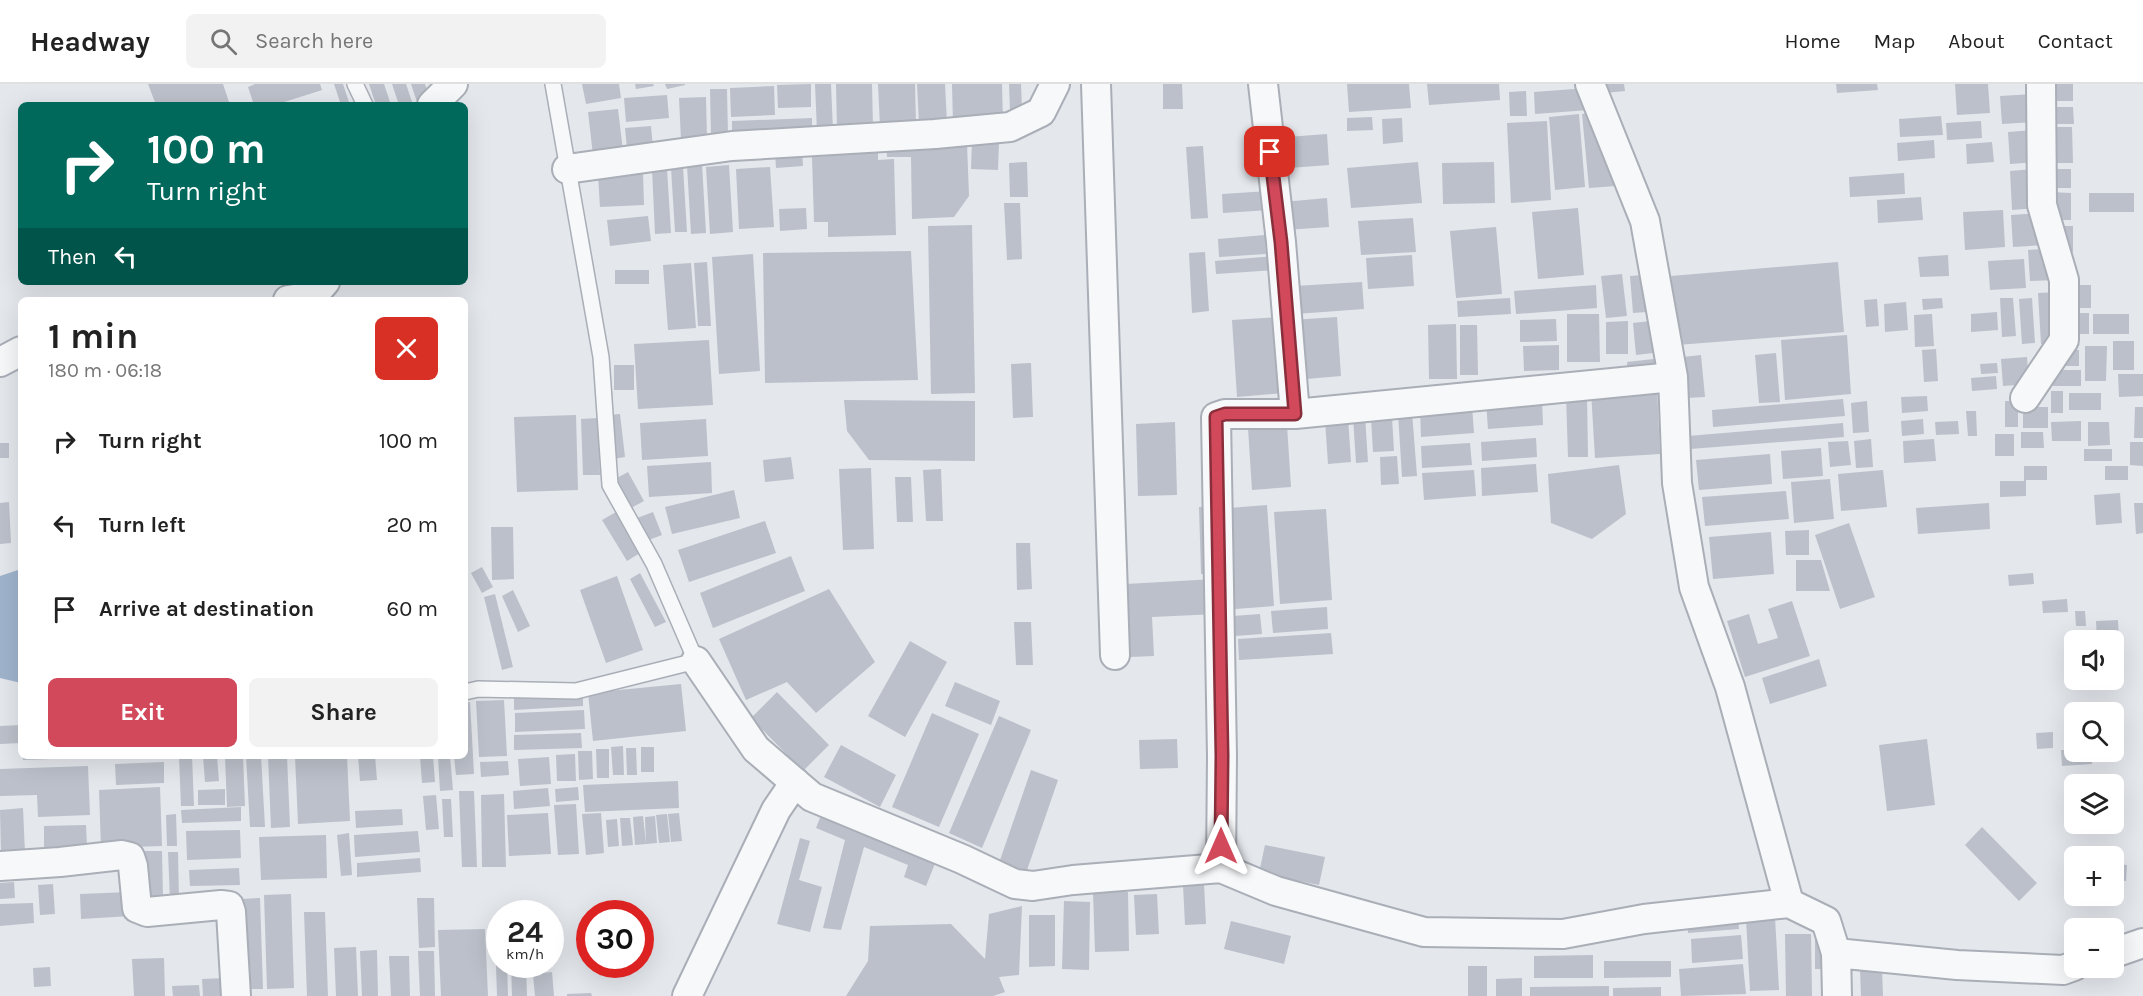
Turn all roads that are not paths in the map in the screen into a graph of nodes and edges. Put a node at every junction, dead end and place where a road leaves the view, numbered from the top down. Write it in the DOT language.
graph roads {
  1 [pos="355,84"];
  2 [pos="453,84"];
  3 [pos="553,84"];
  4 [pos="1055,84"];
  5 [pos="1096,84"];
  6 [pos="1263,84"];
  7 [pos="1590,84"];
  8 [pos="2041,84"];
  9 [pos="364,102"];
  10 [pos="435,102"];
  11 [pos="567,169"];
  12 [pos="322,285"];
  13 [pos="307,297"];
  14 [pos="18,353"];
  15 [pos="0,362"];
  16 [pos="1673,377"];
  17 [pos="2025,398"];
  18 [pos="1295,414"];
  19 [pos="1115,655"];
  20 [pos="696,661"];
  21 [pos="468,691"];
  22 [pos="795,782"];
  23 [pos="0,866"];
  24 [pos="1221,868"];
  25 [pos="1789,903"];
  26 [pos="2143,943"];
  27 [pos="2124,950"];
  28 [pos="1836,953"];
  29 [pos="2064,970"];
  30 [pos="236,996"];
  31 [pos="687,996"];
  32 [pos="1837,996"];
  1 -- 9 [label="lane"];
  2 -- 10 [label="street"];
  3 -- 11 [label="lane"];
  4 -- 11 [label="street"];
  5 -- 19 [label="street"];
  6 -- 18 [label="street"];
  7 -- 16 [label="street"];
  8 -- 17 [label="street"];
  11 -- 20 [label="lane"];
  12 -- 13 [label="street"];
  14 -- 15 [label="street"];
  16 -- 18 [label="street"];
  16 -- 25 [label="street"];
  18 -- 24 [label="street"];
  20 -- 21 [label="lane"];
  20 -- 22 [label="street"];
  22 -- 24 [label="street"];
  22 -- 31 [label="street"];
  23 -- 30 [label="street"];
  24 -- 25 [label="street"];
  25 -- 28 [label="street"];
  26 -- 27 [label="street"];
  28 -- 29 [label="street"];
  28 -- 32 [label="street"];
}
